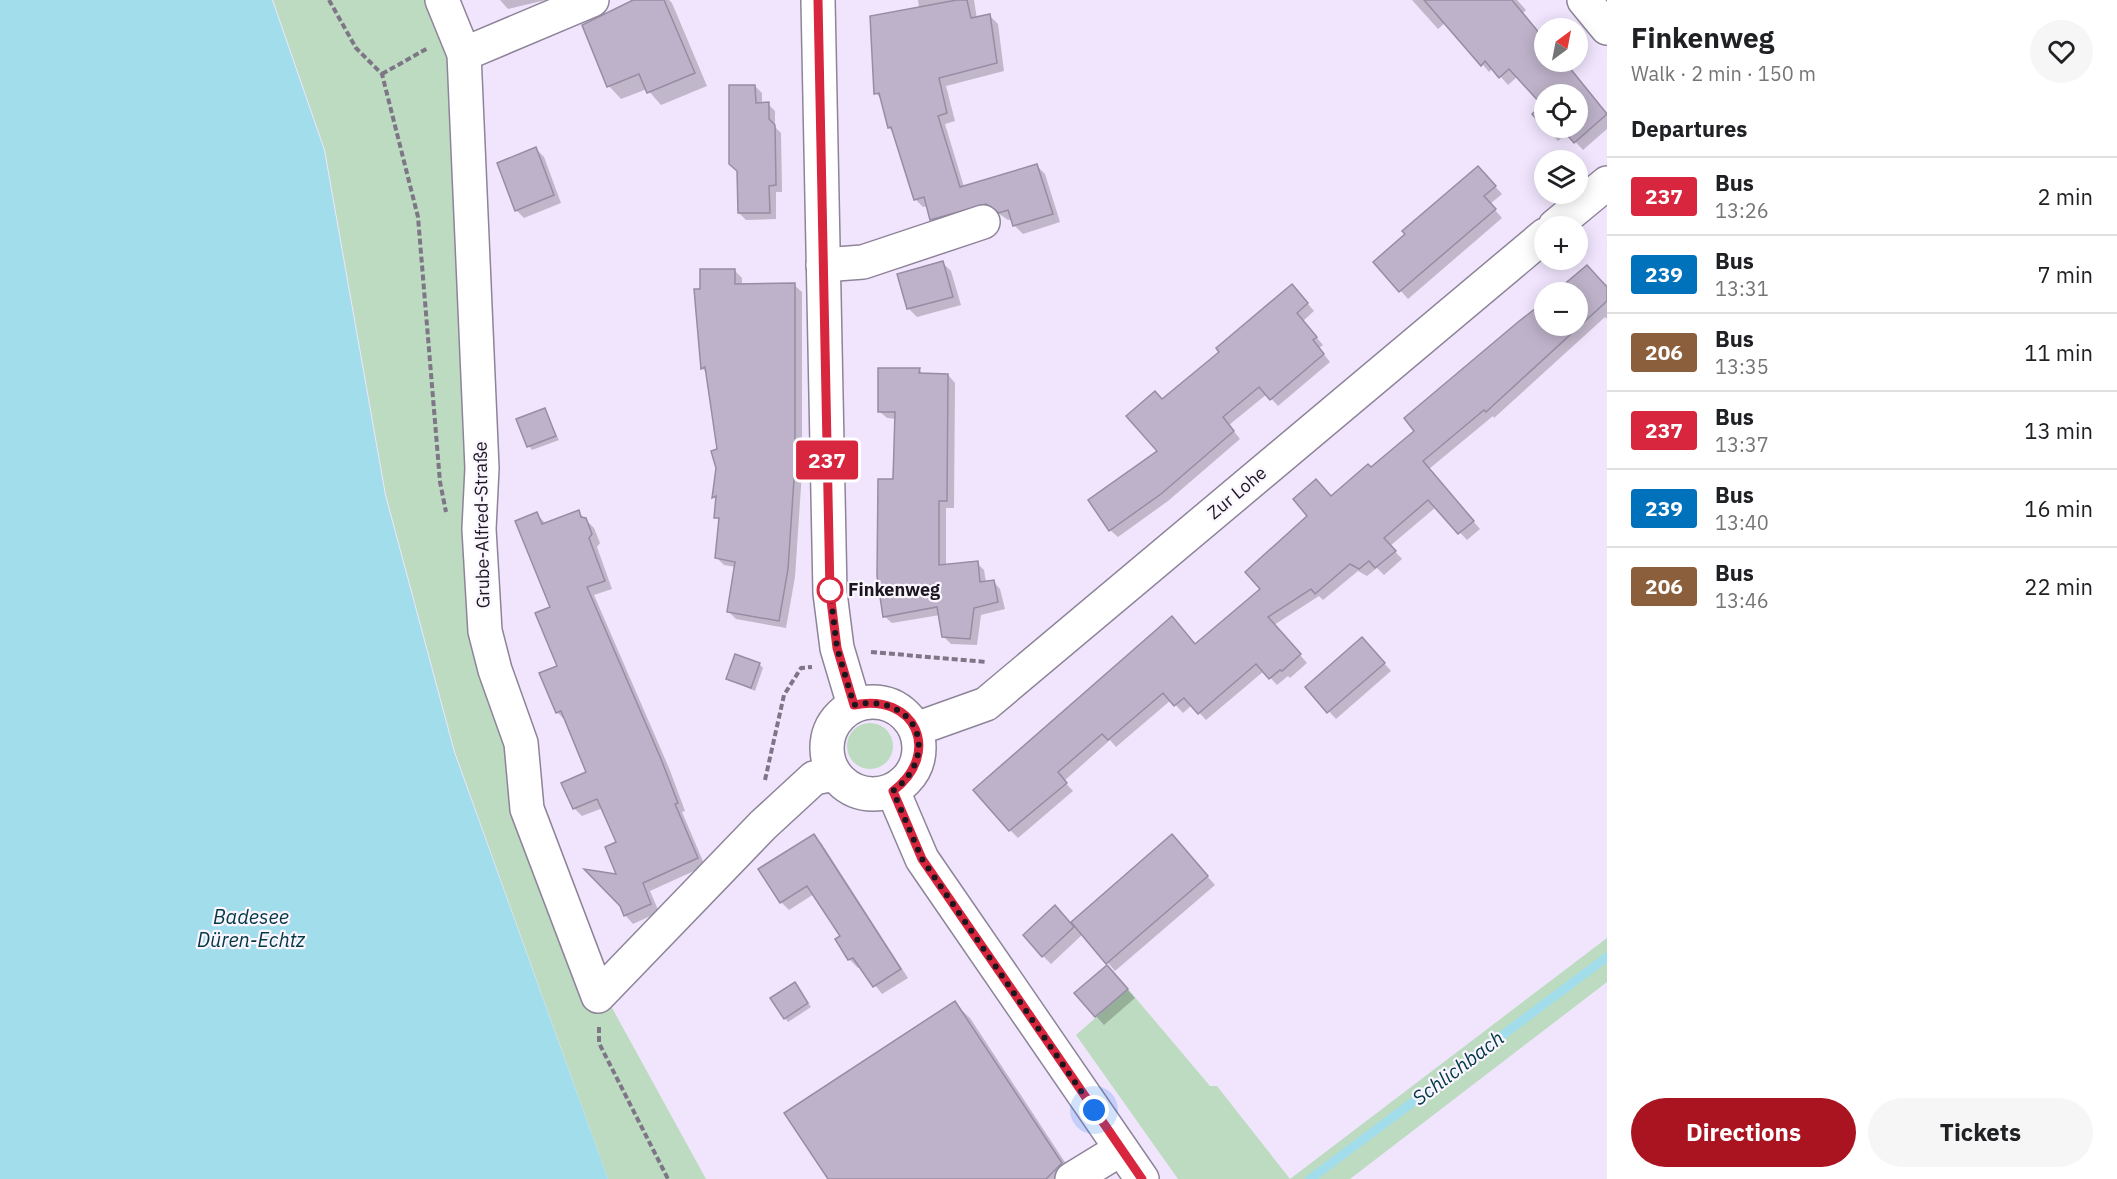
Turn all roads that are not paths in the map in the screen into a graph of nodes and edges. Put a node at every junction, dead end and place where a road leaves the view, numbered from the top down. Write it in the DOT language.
graph roads {
  1 [pos="441,0"];
  2 [pos="592,0"];
  3 [pos="818,0"];
  4 [pos="1584,0"];
  5 [pos="1607,28"];
  6 [pos="460,44"];
  7 [pos="1607,183"];
  8 [pos="1567,216"];
  9 [pos="983,222"];
  10 [pos="1534,244"];
  11 [pos="823,265"];
  12 [pos="854,705"];
  13 [pos="916,729"];
  14 [pos="834,774"];
  15 [pos="893,791"];
  16 [pos="1121,1149"];
  17 [pos="1072,1179"];
  18 [pos="1142,1179"];
  1 -- 6 [label="street, Grube-Alfred-Straße"];
  2 -- 6 [label="street"];
  3 -- 11 [label="street"];
  4 -- 5 [label="street"];
  6 -- 14 [label="street, Grube-Alfred-Straße"];
  7 -- 8 [label="street"];
  9 -- 11 [label="street"];
  10 -- 13 [label="street, Zur Lohe"];
  11 -- 12 [label="street"];
  12 -- 13 [label="street"];
  12 -- 14 [label="street"];
  13 -- 15 [label="street"];
  14 -- 15 [label="street"];
  15 -- 16 [label="street"];
  16 -- 17 [label="street"];
  16 -- 18 [label="street"];
}
